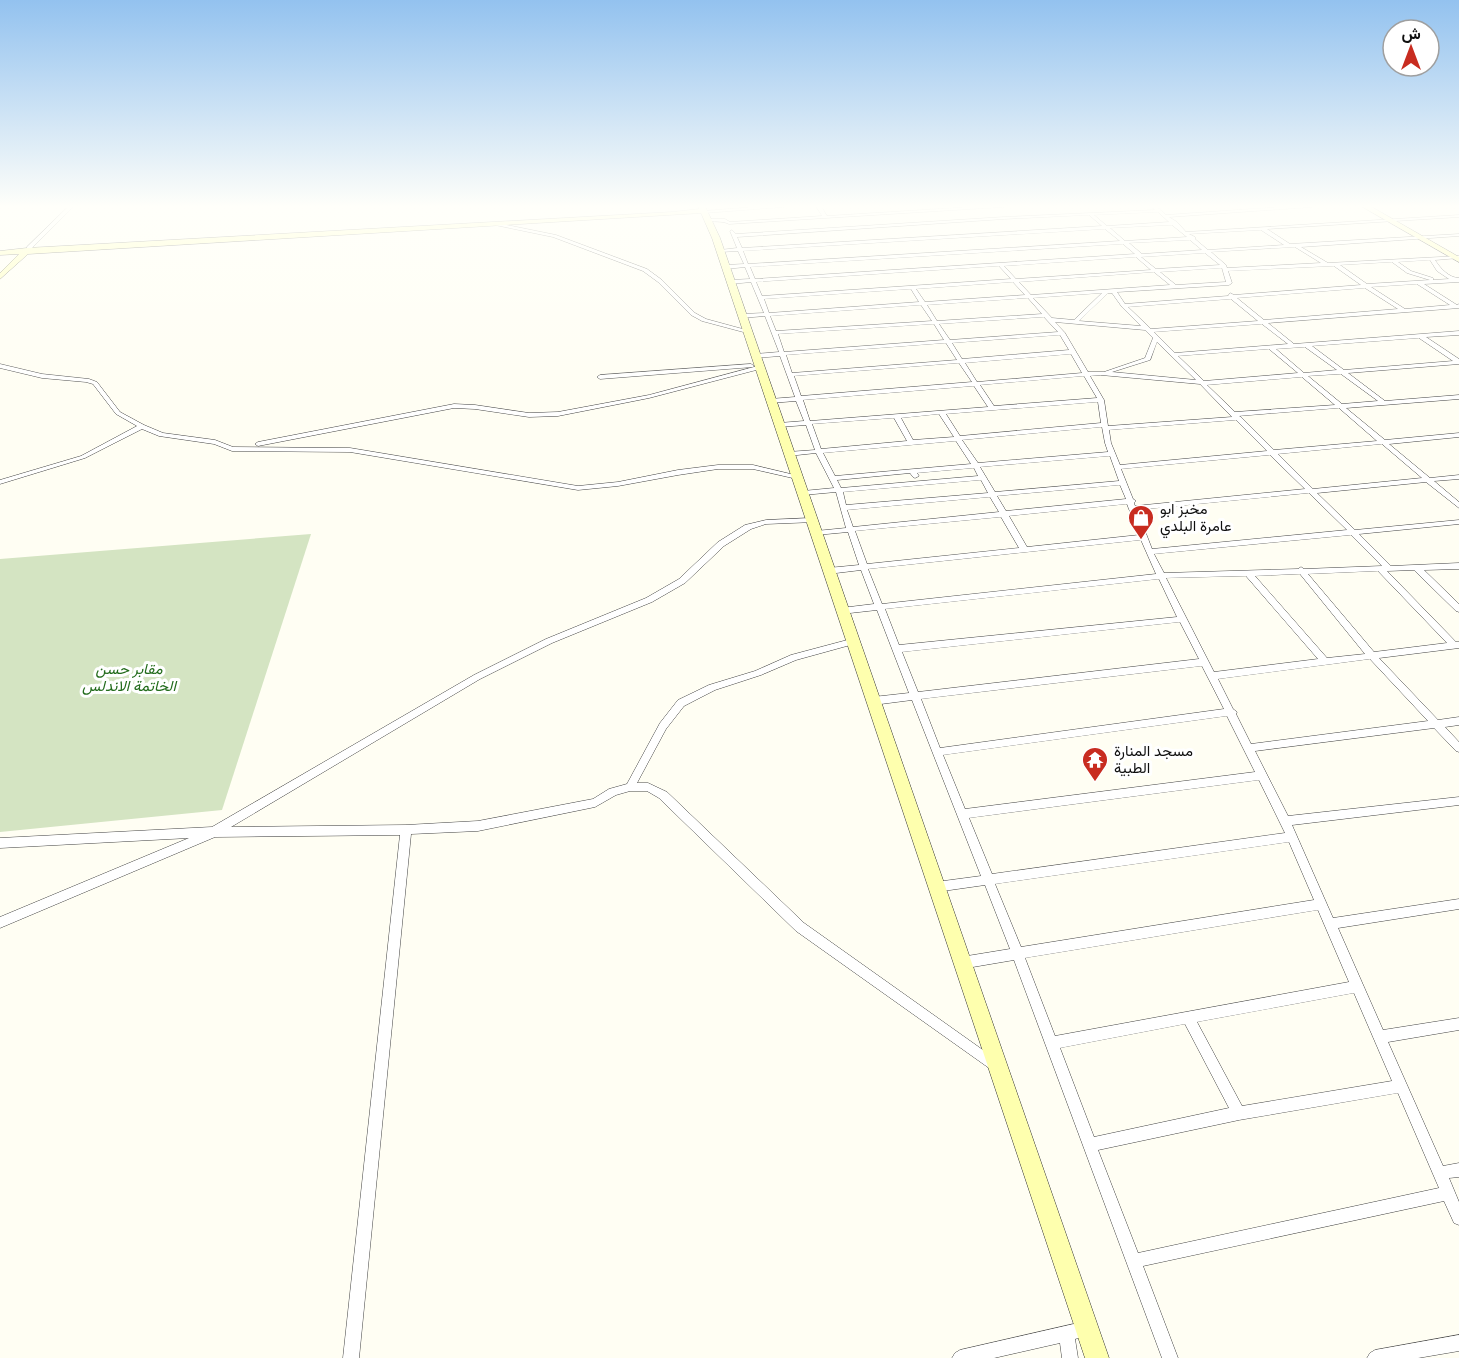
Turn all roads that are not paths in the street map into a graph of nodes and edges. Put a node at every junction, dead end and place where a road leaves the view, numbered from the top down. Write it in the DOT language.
graph roads {
  1 [pos="643,269"];
  2 [pos="727,269"];
  3 [pos="748,269"];
  4 [pos="857,269"];
  5 [pos="921,269"];
  6 [pos="1005,269"];
  7 [pos="1177,269"];
  8 [pos="1226,269"];
  9 [pos="1342,269"];
  10 [pos="1405,269"];
  11 [pos="1439,269"];
  12 [pos="1155,270"];
  13 [pos="859,273"];
  14 [pos="1015,279"];
  15 [pos="1456,280"];
  16 [pos="753,281"];
  17 [pos="731,282"];
  18 [pos="1417,282"];
  19 [pos="1436,282"];
  20 [pos="1216,284"];
  21 [pos="1365,286"];
  22 [pos="912,287"];
  23 [pos="1175,287"];
  24 [pos="870,290"];
  25 [pos="1114,292"];
  26 [pos="1105,293"];
  27 [pos="1029,296"];
  28 [pos="1232,297"];
  29 [pos="760,298"];
  30 [pos="923,304"];
  31 [pos="1124,306"];
  32 [pos="1458,307"];
  33 [pos="1403,310"];
  34 [pos="767,314"];
  35 [pos="742,316"];
  36 [pos="1049,317"];
  37 [pos="1262,320"];
  38 [pos="1076,321"];
  39 [pos="936,322"];
  40 [pos="1147,329"];
  41 [pos="747,331"];
  42 [pos="774,333"];
  43 [pos="1062,333"];
  44 [pos="1459,333"];
  45 [pos="1420,336"];
  46 [pos="1156,338"];
  47 [pos="947,341"];
  48 [pos="1307,345"];
  49 [pos="1293,346"];
  50 [pos="1270,347"];
  51 [pos="1072,352"];
  52 [pos="781,354"];
  53 [pos="1174,355"];
  54 [pos="960,362"];
  55 [pos="1459,362"];
  56 [pos="757,363"];
  57 [pos="0,366"];
  58 [pos="1342,372"];
  59 [pos="1101,373"];
  60 [pos="1303,374"];
  61 [pos="789,375"];
  62 [pos="1086,375"];
  63 [pos="600,377"];
  64 [pos="974,383"];
  65 [pos="1204,383"];
  66 [pos="1459,397"];
  67 [pos="799,399"];
  68 [pos="1101,400"];
  69 [pos="770,401"];
  70 [pos="1384,403"];
  71 [pos="1342,406"];
  72 [pos="990,407"];
  73 [pos="941,412"];
  74 [pos="896,415"];
  75 [pos="1237,416"];
  76 [pos="808,424"];
  77 [pos="779,425"];
  78 [pos="142,426"];
  79 [pos="1104,427"];
  80 [pos="1459,435"];
  81 [pos="957,438"];
  82 [pos="1384,442"];
  83 [pos="911,443"];
  84 [pos="232,449"];
  85 [pos="819,452"];
  86 [pos="1272,452"];
  87 [pos="788,454"];
  88 [pos="1112,454"];
  89 [pos="976,466"];
  90 [pos="1118,467"];
  91 [pos="912,471"];
  92 [pos="1459,477"];
  93 [pos="834,478"];
  94 [pos="983,478"];
  95 [pos="1429,480"];
  96 [pos="0,482"];
  97 [pos="919,483"];
  98 [pos="1124,483"];
  99 [pos="800,485"];
  100 [pos="839,490"];
  101 [pos="1314,492"];
  102 [pos="990,493"];
  103 [pos="1133,505"];
  104 [pos="1459,506"];
  105 [pos="843,508"];
  106 [pos="1003,515"];
  107 [pos="1459,522"];
  108 [pos="814,526"];
  109 [pos="851,531"];
  110 [pos="1354,531"];
  111 [pos="1144,537"];
  112 [pos="1024,549"];
  113 [pos="1149,552"];
  114 [pos="1459,566"];
  115 [pos="864,568"];
  116 [pos="1417,568"];
  117 [pos="1380,569"];
  118 [pos="1390,569"];
  119 [pos="1300,570"];
  120 [pos="828,571"];
  121 [pos="1248,573"];
  122 [pos="1160,576"];
  123 [pos="880,608"];
  124 [pos="1459,609"];
  125 [pos="841,611"];
  126 [pos="1182,619"];
  127 [pos="851,642"];
  128 [pos="1457,646"];
  129 [pos="896,649"];
  130 [pos="1372,656"];
  131 [pos="1324,661"];
  132 [pos="1205,662"];
  133 [pos="1212,676"];
  134 [pos="915,697"];
  135 [pos="873,701"];
  136 [pos="1232,712"];
  137 [pos="1459,721"];
  138 [pos="1436,724"];
  139 [pos="1250,748"];
  140 [pos="1459,748"];
  141 [pos="937,752"];
  142 [pos="1263,775"];
  143 [pos="630,788"];
  144 [pos="1459,801"];
  145 [pos="962,814"];
  146 [pos="1285,821"];
  147 [pos="406,830"];
  148 [pos="214,832"];
  149 [pos="1292,837"];
  150 [pos="0,843"];
  151 [pos="989,880"];
  152 [pos="936,887"];
  153 [pos="1322,904"];
  154 [pos="1459,904"];
  155 [pos="0,923"];
  156 [pos="1330,924"];
  157 [pos="1018,954"];
  158 [pos="961,963"];
  159 [pos="1358,986"];
  160 [pos="1188,1018"];
  161 [pos="1459,1024"];
  162 [pos="1379,1037"];
  163 [pos="1052,1043"];
  164 [pos="999,1068"];
  165 [pos="1401,1086"];
  166 [pos="1239,1113"];
  167 [pos="1090,1145"];
  168 [pos="1459,1170"];
  169 [pos="1439,1173"];
  170 [pos="1447,1193"];
  171 [pos="1459,1218"];
  172 [pos="1133,1261"];
  173 [pos="1087,1329"];
  174 [pos="1067,1333"];
  175 [pos="1459,1343"];
  176 [pos="351,1358"];
  177 [pos="960,1358"];
  178 [pos="1070,1358"];
  179 [pos="1097,1358"];
  180 [pos="1170,1358"];
  181 [pos="1375,1358"];
  1 -- 41 [label="street"];
  2 -- 17 [label="street"];
  3 -- 16 [label="street"];
  4 -- 13 [label="street"];
  5 -- 13 [label="street"];
  6 -- 14 [label="street"];
  7 -- 12 [label="street"];
  8 -- 20 [label="street"];
  9 -- 21 [label="street"];
  10 -- 19 [label="street"];
  11 -- 15 [label="street"];
  12 -- 14 [label="street"];
  12 -- 23 [label="street"];
  13 -- 16 [label="street"];
  13 -- 24 [label="street"];
  14 -- 22 [label="street"];
  14 -- 27 [label="street"];
  15 -- 19 [label="street"];
  16 -- 17 [label="street"];
  16 -- 29 [label="street"];
  17 -- 35 [label="street"];
  18 -- 19 [label="street"];
  18 -- 21 [label="street"];
  18 -- 32 [label="street"];
  20 -- 23 [label="street"];
  20 -- 28 [label="street"];
  21 -- 28 [label="street"];
  21 -- 33 [label="street"];
  22 -- 24 [label="street"];
  22 -- 30 [label="street"];
  23 -- 25 [label="street"];
  24 -- 29 [label="street"];
  25 -- 26 [label="street"];
  25 -- 31 [label="street"];
  26 -- 27 [label="street"];
  26 -- 38 [label="street"];
  27 -- 30 [label="street"];
  27 -- 36 [label="street"];
  28 -- 31 [label="street"];
  28 -- 37 [label="street"];
  29 -- 34 [label="street"];
  30 -- 34 [label="street"];
  30 -- 39 [label="street"];
  31 -- 40 [label="street"];
  32 -- 33 [label="street"];
  33 -- 37 [label="street"];
  34 -- 35 [label="street"];
  34 -- 42 [label="street"];
  35 -- 41 [label="street"];
  36 -- 38 [label="street"];
  36 -- 39 [label="street"];
  36 -- 43 [label="street"];
  37 -- 40 [label="street"];
  37 -- 49 [label="street"];
  38 -- 40 [label="street"];
  39 -- 42 [label="street"];
  39 -- 47 [label="street"];
  40 -- 46 [label="street"];
  41 -- 56 [label="street"];
  42 -- 52 [label="street"];
  43 -- 47 [label="street"];
  43 -- 51 [label="street"];
  44 -- 45 [label="street"];
  45 -- 48 [label="street"];
  45 -- 55 [label="street"];
  46 -- 53 [label="street"];
  46 -- 59 [label="street"];
  47 -- 52 [label="street"];
  47 -- 54 [label="street"];
  48 -- 49 [label="street"];
  48 -- 58 [label="street"];
  49 -- 50 [label="street"];
  50 -- 53 [label="street"];
  50 -- 60 [label="street"];
  51 -- 54 [label="street"];
  51 -- 62 [label="street"];
  52 -- 56 [label="street"];
  52 -- 61 [label="street"];
  53 -- 65 [label="street"];
  54 -- 61 [label="street"];
  54 -- 64 [label="street"];
  55 -- 58 [label="street"];
  56 -- 63 [label="street"];
  56 -- 69 [label="street"];
  56 -- 84 [label="street"];
  57 -- 78 [label="street"];
  58 -- 60 [label="street"];
  58 -- 70 [label="street"];
  59 -- 62 [label="street"];
  59 -- 65 [label="street"];
  60 -- 65 [label="street"];
  60 -- 71 [label="street"];
  61 -- 67 [label="street"];
  62 -- 64 [label="street"];
  62 -- 68 [label="street"];
  64 -- 67 [label="street"];
  64 -- 72 [label="street"];
  65 -- 75 [label="street"];
  66 -- 70 [label="street"];
  67 -- 69 [label="street"];
  67 -- 76 [label="street"];
  68 -- 72 [label="street"];
  68 -- 79 [label="street"];
  69 -- 77 [label="street"];
  70 -- 71 [label="street"];
  71 -- 75 [label="street"];
  71 -- 82 [label="street"];
  72 -- 73 [label="street"];
  73 -- 74 [label="street"];
  73 -- 81 [label="street"];
  74 -- 76 [label="street"];
  74 -- 83 [label="street"];
  75 -- 79 [label="street"];
  75 -- 86 [label="street"];
  76 -- 77 [label="street"];
  76 -- 85 [label="street"];
  77 -- 87 [label="street"];
  78 -- 84 [label="street"];
  78 -- 96 [label="street"];
  79 -- 81 [label="street"];
  79 -- 88 [label="street"];
  80 -- 82 [label="street"];
  81 -- 83 [label="street"];
  81 -- 89 [label="street"];
  82 -- 86 [label="street"];
  82 -- 95 [label="street"];
  83 -- 85 [label="street"];
  84 -- 99 [label="street"];
  85 -- 87 [label="street"];
  85 -- 93 [label="street"];
  86 -- 90 [label="street"];
  86 -- 101 [label="street"];
  87 -- 99 [label="street"];
  88 -- 89 [label="street"];
  88 -- 90 [label="street"];
  89 -- 91 [label="street"];
  89 -- 94 [label="street"];
  90 -- 98 [label="street"];
  91 -- 93 [label="street"];
  91 -- 97 [label="street"];
  92 -- 95 [label="street"];
  93 -- 100 [label="street"];
  94 -- 97 [label="street"];
  94 -- 102 [label="street"];
  95 -- 101 [label="street"];
  95 -- 104 [label="street"];
  97 -- 100 [label="street"];
  98 -- 102 [label="street"];
  98 -- 103 [label="street"];
  99 -- 100 [label="street"];
  99 -- 108 [label="street"];
  100 -- 105 [label="street"];
  101 -- 103 [label="street"];
  101 -- 110 [label="street"];
  102 -- 105 [label="street"];
  102 -- 106 [label="street"];
  103 -- 106 [label="street"];
  103 -- 111 [label="street"];
  105 -- 109 [label="street"];
  106 -- 109 [label="street"];
  106 -- 112 [label="street"];
  107 -- 110 [label="street"];
  108 -- 109 [label="street"];
  108 -- 120 [label="street"];
  108 -- 148 [label="street"];
  109 -- 115 [label="street"];
  110 -- 113 [label="street"];
  110 -- 118 [label="street"];
  111 -- 112 [label="street"];
  111 -- 113 [label="street"];
  112 -- 115 [label="street"];
  113 -- 122 [label="street"];
  114 -- 116 [label="street"];
  115 -- 120 [label="street"];
  115 -- 123 [label="street"];
  116 -- 118 [label="street"];
  116 -- 124 [label="street"];
  117 -- 118 [label="street"];
  117 -- 119 [label="street"];
  117 -- 128 [label="street"];
  119 -- 121 [label="street"];
  119 -- 130 [label="street"];
  120 -- 125 [label="street"];
  121 -- 122 [label="street"];
  121 -- 131 [label="street"];
  122 -- 123 [label="street"];
  122 -- 126 [label="street"];
  123 -- 125 [label="street"];
  123 -- 129 [label="street"];
  125 -- 127 [label="street"];
  126 -- 129 [label="street"];
  126 -- 132 [label="street"];
  127 -- 135 [label="street"];
  127 -- 143 [label="street"];
  128 -- 130 [label="street"];
  129 -- 134 [label="street"];
  130 -- 131 [label="street"];
  130 -- 138 [label="street"];
  131 -- 133 [label="street"];
  132 -- 133 [label="street"];
  132 -- 134 [label="street"];
  133 -- 136 [label="street"];
  134 -- 135 [label="street"];
  134 -- 141 [label="street"];
  135 -- 152 [label="street"];
  136 -- 139 [label="street"];
  136 -- 141 [label="street"];
  137 -- 138 [label="street"];
  138 -- 139 [label="street"];
  138 -- 140 [label="street"];
  139 -- 142 [label="street"];
  141 -- 145 [label="street"];
  142 -- 145 [label="street"];
  142 -- 146 [label="street"];
  143 -- 147 [label="street"];
  143 -- 164 [label="street"];
  144 -- 146 [label="street"];
  145 -- 151 [label="street"];
  146 -- 149 [label="street"];
  147 -- 148 [label="street"];
  147 -- 176 [label="street"];
  148 -- 150 [label="street"];
  148 -- 155 [label="street"];
  149 -- 151 [label="street"];
  149 -- 153 [label="street"];
  151 -- 152 [label="street"];
  151 -- 157 [label="street"];
  152 -- 158 [label="street"];
  153 -- 156 [label="street"];
  153 -- 157 [label="street"];
  154 -- 156 [label="street"];
  156 -- 159 [label="street"];
  157 -- 158 [label="street"];
  157 -- 163 [label="street"];
  158 -- 164 [label="street"];
  159 -- 160 [label="street"];
  159 -- 162 [label="street"];
  160 -- 163 [label="street"];
  160 -- 166 [label="street"];
  161 -- 162 [label="street"];
  162 -- 165 [label="street"];
  163 -- 167 [label="street"];
  164 -- 173 [label="street"];
  165 -- 166 [label="street"];
  165 -- 169 [label="street"];
  166 -- 167 [label="street"];
  167 -- 172 [label="street"];
  168 -- 169 [label="street"];
  169 -- 170 [label="street"];
  170 -- 171 [label="street"];
  170 -- 172 [label="street"];
  172 -- 180 [label="street"];
  173 -- 174 [label="street"];
  173 -- 179 [label="street"];
  174 -- 177 [label="street"];
  174 -- 178 [label="street"];
  175 -- 181 [label="street"];
}
